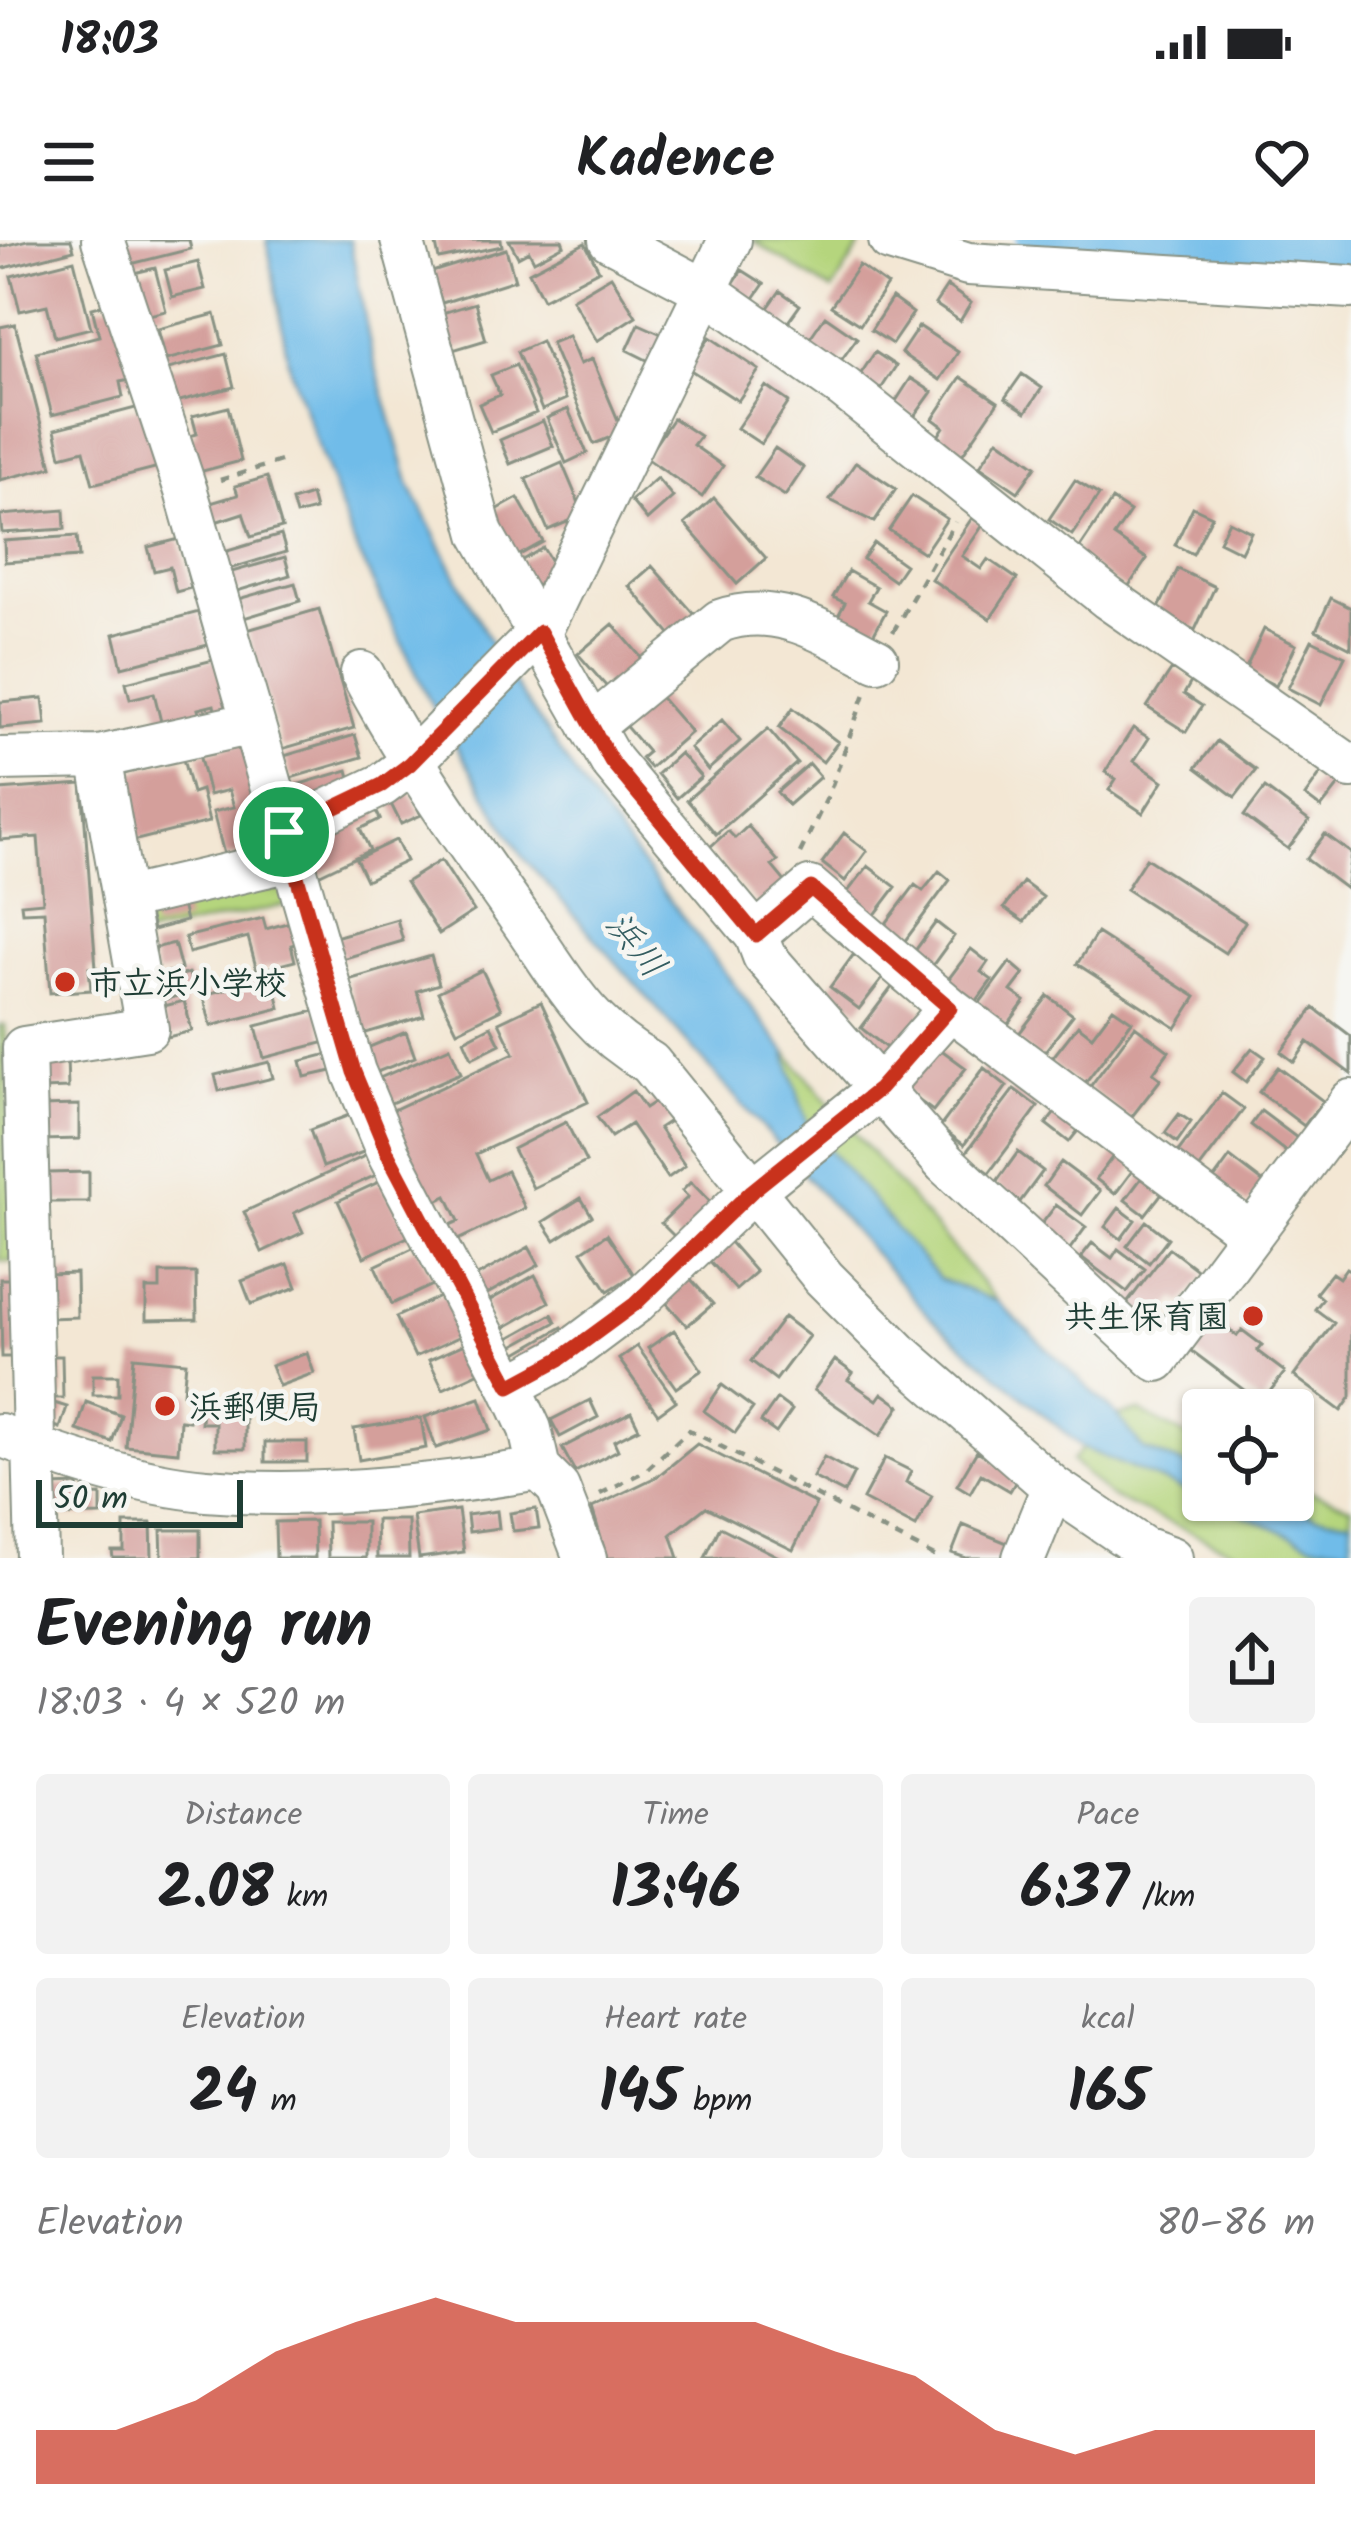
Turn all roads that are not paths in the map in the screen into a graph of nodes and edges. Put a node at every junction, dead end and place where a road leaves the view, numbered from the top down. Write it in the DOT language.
graph roads {
  1 [pos="103,240"];
  2 [pos="402,240"];
  3 [pos="610,240"];
  4 [pos="730,240"];
  5 [pos="890,240"];
  6 [pos="975,252"];
  7 [pos="1351,287"];
  8 [pos="705,290"];
  9 [pos="540,632"];
  10 [pos="877,660"];
  11 [pos="362,674"];
  12 [pos="253,723"];
  13 [pos="591,727"];
  14 [pos="99,757"];
  15 [pos="0,759"];
  16 [pos="1349,760"];
  17 [pos="410,764"];
  18 [pos="287,846"];
  19 [pos="124,899"];
  20 [pos="756,935"];
  21 [pos="950,1008"];
  22 [pos="879,1089"];
  23 [pos="1351,1101"];
  24 [pos="752,1191"];
  25 [pos="1250,1232"];
  26 [pos="510,1386"];
  27 [pos="16,1441"];
  28 [pos="539,1469"];
  29 [pos="1053,1487"];
  30 [pos="38,1558"];
  31 [pos="585,1558"];
  32 [pos="1024,1558"];
  33 [pos="1171,1558"];
  1 -- 12 [label="street"];
  2 -- 9 [label="street"];
  3 -- 8 [label="street"];
  4 -- 8 [label="street"];
  5 -- 6 [label="street"];
  6 -- 7 [label="street"];
  8 -- 9 [label="street"];
  8 -- 16 [label="street"];
  9 -- 13 [label="street"];
  9 -- 17 [label="street"];
  10 -- 13 [label="street"];
  11 -- 17 [label="street"];
  12 -- 14 [label="street"];
  12 -- 18 [label="street"];
  13 -- 20 [label="street"];
  14 -- 15 [label="street"];
  14 -- 19 [label="street"];
  17 -- 18 [label="street"];
  17 -- 24 [label="street"];
  18 -- 19 [label="street"];
  18 -- 26 [label="street"];
  19 -- 27 [label="street"];
  20 -- 21 [label="street"];
  20 -- 22 [label="street"];
  21 -- 22 [label="street"];
  21 -- 25 [label="street"];
  22 -- 24 [label="street"];
  22 -- 25 [label="street"];
  23 -- 25 [label="street"];
  24 -- 26 [label="street"];
  24 -- 29 [label="street"];
  26 -- 28 [label="street"];
  27 -- 28 [label="street"];
  27 -- 30 [label="street"];
  28 -- 31 [label="street"];
  29 -- 32 [label="street"];
  29 -- 33 [label="street"];
}
